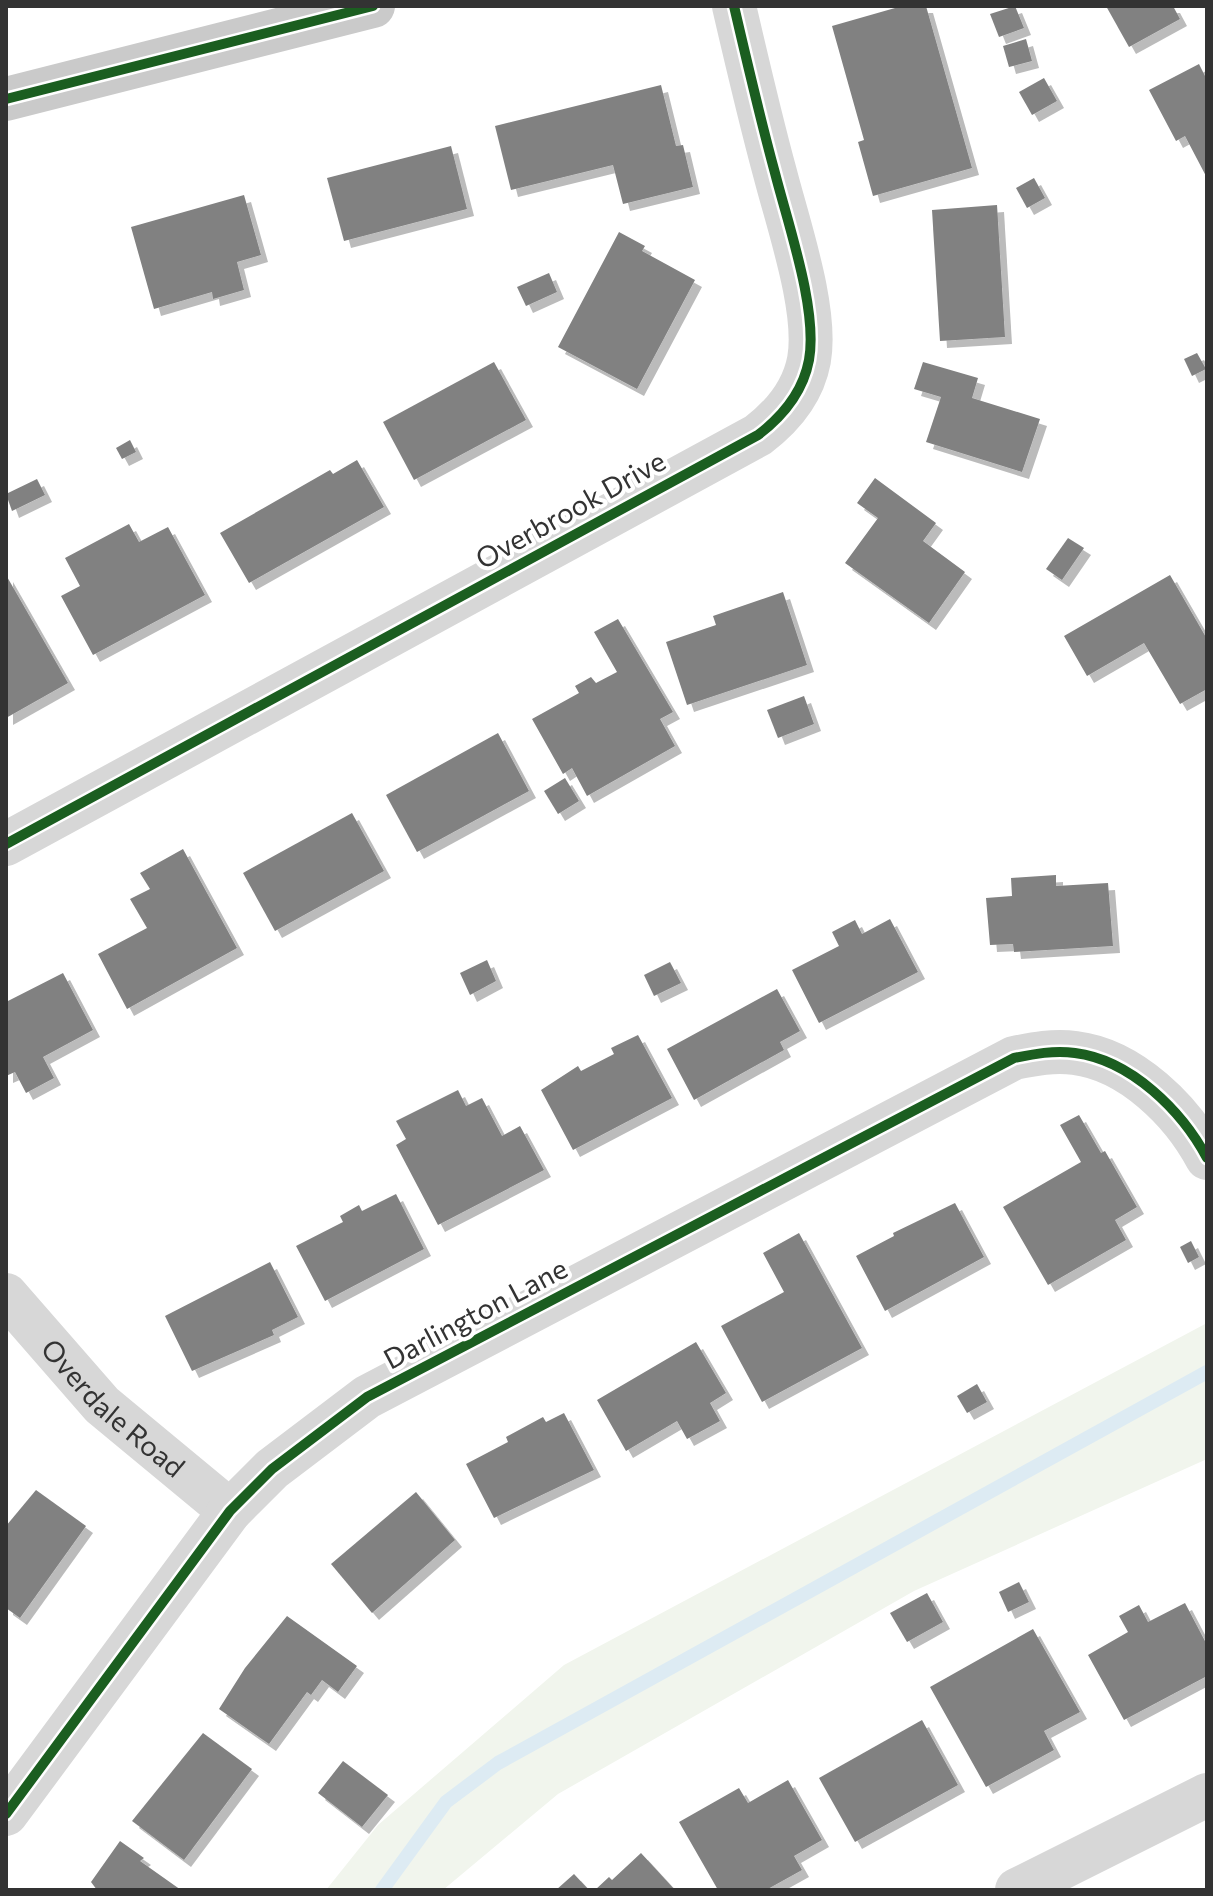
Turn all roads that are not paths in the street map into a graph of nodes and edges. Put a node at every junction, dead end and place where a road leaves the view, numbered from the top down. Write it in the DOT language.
graph roads {
  1 [pos="373,6"];
  2 [pos="734,6"];
  3 [pos="6,99"];
  4 [pos="6,844"];
  5 [pos="1207,1158"];
  6 [pos="6,1295"];
  7 [pos="230,1511"];
  8 [pos="1207,1795"];
  9 [pos="6,1814"];
  10 [pos="1017,1890"];
  1 -- 3 [label="main road"];
  2 -- 4 [label="street, Overbrook Drive"];
  5 -- 7 [label="street, Darlington Lane"];
  6 -- 7 [label="street, Overdale Road"];
  7 -- 9 [label="street, Darlington Lane"];
  8 -- 10 [label="street"];
}
